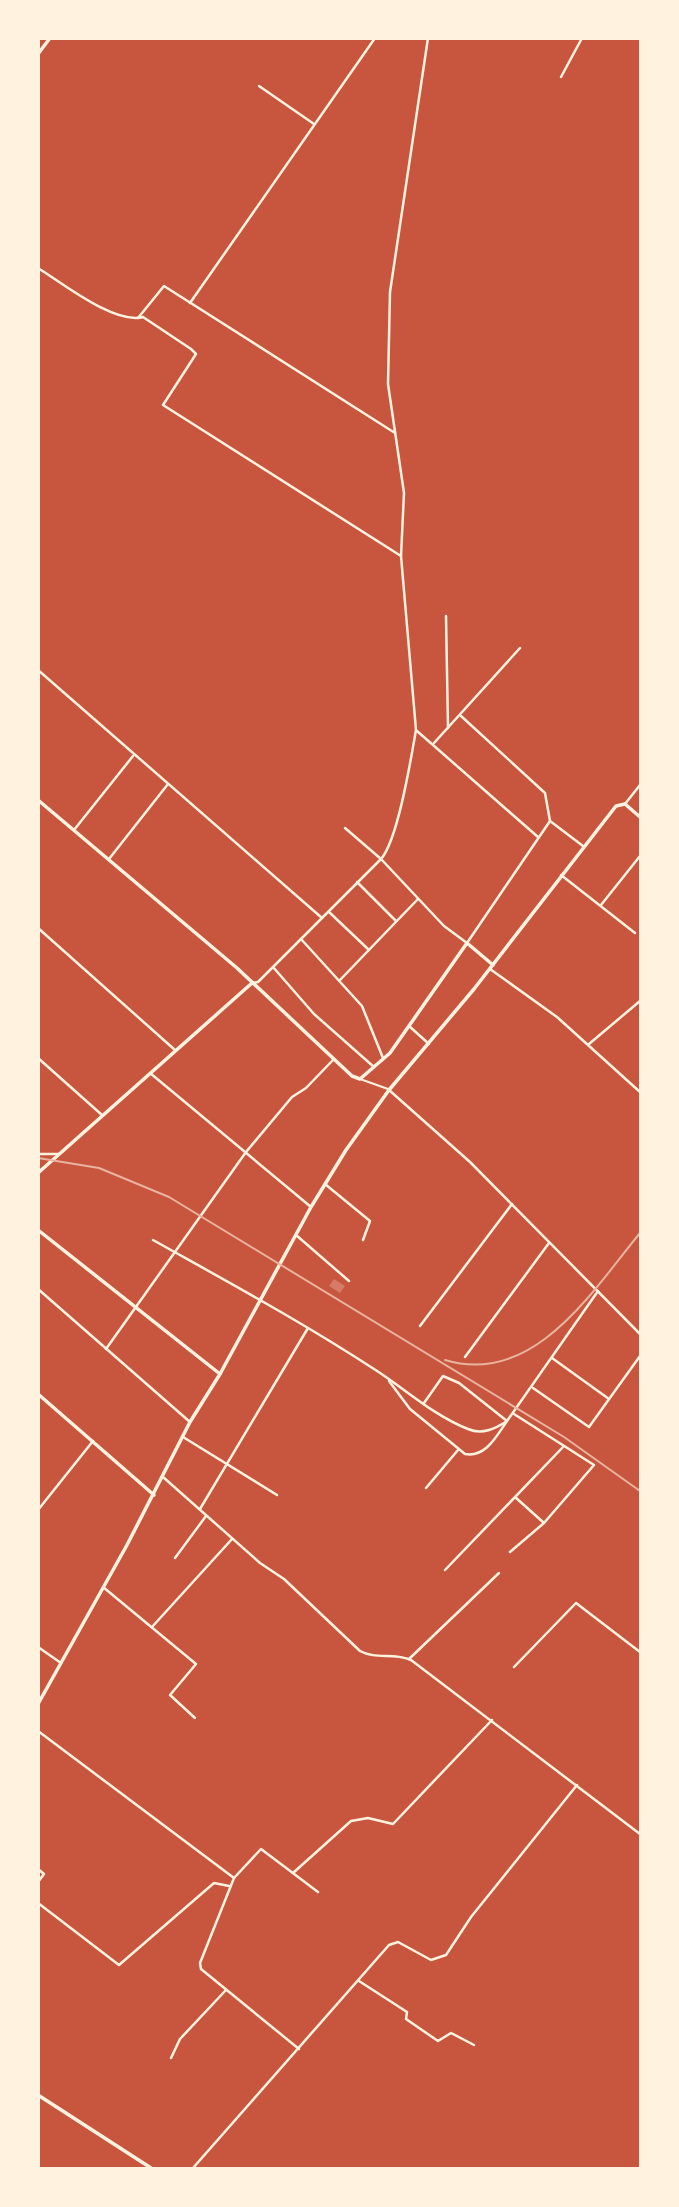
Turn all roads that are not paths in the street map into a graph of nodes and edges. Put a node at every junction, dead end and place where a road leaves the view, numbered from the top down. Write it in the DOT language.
graph roads {
  1 [pos="50,38"];
  2 [pos="375,38"];
  3 [pos="428,38"];
  4 [pos="582,38"];
  5 [pos="38,54"];
  6 [pos="561,78"];
  7 [pos="259,86"];
  8 [pos="315,124"];
  9 [pos="38,268"];
  10 [pos="190,303"];
  11 [pos="138,318"];
  12 [pos="395,433"];
  13 [pos="401,556"];
  14 [pos="446,617"];
  15 [pos="520,648"];
  16 [pos="38,670"];
  17 [pos="461,716"];
  18 [pos="448,728"];
  19 [pos="416,730"];
  20 [pos="434,743"];
  21 [pos="134,755"];
  22 [pos="168,784"];
  23 [pos="640,785"];
  24 [pos="38,800"];
  25 [pos="625,804"];
  26 [pos="640,817"];
  27 [pos="550,821"];
  28 [pos="345,828"];
  29 [pos="74,830"];
  30 [pos="538,836"];
  31 [pos="584,847"];
  32 [pos="640,856"];
  33 [pos="109,859"];
  34 [pos="381,859"];
  35 [pos="561,875"];
  36 [pos="357,882"];
  37 [pos="418,899"];
  38 [pos="601,905"];
  39 [pos="329,912"];
  40 [pos="322,918"];
  41 [pos="396,921"];
  42 [pos="38,928"];
  43 [pos="635,933"];
  44 [pos="301,939"];
  45 [pos="467,943"];
  46 [pos="369,950"];
  47 [pos="273,967"];
  48 [pos="491,967"];
  49 [pos="339,981"];
  50 [pos="253,983"];
  51 [pos="640,1001"];
  52 [pos="409,1026"];
  53 [pos="429,1044"];
  54 [pos="589,1045"];
  55 [pos="175,1049"];
  56 [pos="38,1058"];
  57 [pos="334,1059"];
  58 [pos="383,1059"];
  59 [pos="374,1067"];
  60 [pos="150,1073"];
  61 [pos="360,1079"];
  62 [pos="388,1090"];
  63 [pos="640,1092"];
  64 [pos="103,1115"];
  65 [pos="246,1152"];
  66 [pos="38,1154"];
  67 [pos="59,1154"];
  68 [pos="38,1173"];
  69 [pos="325,1184"];
  70 [pos="512,1204"];
  71 [pos="311,1207"];
  72 [pos="38,1230"];
  73 [pos="295,1235"];
  74 [pos="153,1240"];
  75 [pos="363,1240"];
  76 [pos="550,1243"];
  77 [pos="174,1252"];
  78 [pos="349,1282"];
  79 [pos="38,1289"];
  80 [pos="598,1291"];
  81 [pos="260,1298"];
  82 [pos="136,1308"];
  83 [pos="420,1326"];
  84 [pos="307,1328"];
  85 [pos="640,1334"];
  86 [pos="106,1349"];
  87 [pos="640,1356"];
  88 [pos="465,1357"];
  89 [pos="552,1358"];
  90 [pos="220,1374"];
  91 [pos="389,1380"];
  92 [pos="533,1388"];
  93 [pos="38,1394"];
  94 [pos="610,1400"];
  95 [pos="424,1403"];
  96 [pos="513,1414"];
  97 [pos="507,1421"];
  98 [pos="190,1422"];
  99 [pos="183,1437"];
  100 [pos="93,1441"];
  101 [pos="564,1446"];
  102 [pos="458,1450"];
  103 [pos="227,1466"];
  104 [pos="163,1478"];
  105 [pos="426,1488"];
  106 [pos="154,1495"];
  107 [pos="277,1495"];
  108 [pos="516,1497"];
  109 [pos="38,1510"];
  110 [pos="199,1510"];
  111 [pos="206,1516"];
  112 [pos="544,1523"];
  113 [pos="233,1539"];
  114 [pos="510,1552"];
  115 [pos="175,1558"];
  116 [pos="445,1570"];
  117 [pos="499,1573"];
  118 [pos="103,1587"];
  119 [pos="152,1628"];
  120 [pos="38,1647"];
  121 [pos="640,1651"];
  122 [pos="409,1659"];
  123 [pos="61,1662"];
  124 [pos="514,1667"];
  125 [pos="38,1704"];
  126 [pos="195,1718"];
  127 [pos="492,1720"];
  128 [pos="38,1731"];
  129 [pos="578,1784"];
  130 [pos="640,1834"];
  131 [pos="38,1870"];
  132 [pos="293,1873"];
  133 [pos="234,1878"];
  134 [pos="38,1882"];
  135 [pos="229,1886"];
  136 [pos="318,1892"];
  137 [pos="38,1903"];
  138 [pos="359,1981"];
  139 [pos="226,1990"];
  140 [pos="474,2045"];
  141 [pos="300,2049"];
  142 [pos="171,2058"];
  143 [pos="38,2095"];
  144 [pos="151,2168"];
  145 [pos="193,2168"];
  1 -- 5 [label="main road"];
  2 -- 8 [label="street"];
  3 -- 12 [label="street"];
  4 -- 6 [label="street"];
  7 -- 8 [label="street"];
  8 -- 10 [label="street"];
  9 -- 11 [label="street"];
  10 -- 11 [label="street"];
  10 -- 12 [label="street"];
  11 -- 13 [label="street"];
  12 -- 13 [label="street"];
  13 -- 19 [label="street"];
  14 -- 18 [label="street"];
  15 -- 17 [label="street"];
  16 -- 21 [label="street"];
  17 -- 18 [label="street"];
  17 -- 27 [label="street"];
  18 -- 20 [label="street"];
  19 -- 20 [label="street"];
  19 -- 34 [label="street"];
  20 -- 30 [label="street"];
  21 -- 22 [label="street"];
  21 -- 29 [label="street"];
  22 -- 33 [label="street"];
  22 -- 40 [label="street"];
  23 -- 25 [label="street"];
  24 -- 29 [label="main road"];
  25 -- 26 [label="main road"];
  25 -- 31 [label="main road"];
  27 -- 30 [label="street"];
  27 -- 31 [label="street"];
  28 -- 34 [label="street"];
  29 -- 33 [label="main road"];
  30 -- 45 [label="street"];
  31 -- 35 [label="main road"];
  32 -- 38 [label="street"];
  33 -- 50 [label="main road"];
  34 -- 36 [label="street"];
  34 -- 37 [label="street"];
  35 -- 38 [label="street"];
  35 -- 48 [label="main road"];
  36 -- 39 [label="street"];
  36 -- 41 [label="street"];
  37 -- 41 [label="street"];
  37 -- 45 [label="street"];
  38 -- 43 [label="street"];
  39 -- 40 [label="street"];
  39 -- 46 [label="street"];
  40 -- 44 [label="street"];
  41 -- 46 [label="street"];
  42 -- 55 [label="street"];
  44 -- 47 [label="street"];
  44 -- 49 [label="street"];
  45 -- 48 [label="main road"];
  45 -- 52 [label="main road"];
  46 -- 49 [label="street"];
  47 -- 50 [label="street"];
  47 -- 59 [label="street"];
  48 -- 53 [label="main road"];
  48 -- 54 [label="street"];
  49 -- 58 [label="street"];
  50 -- 55 [label="main road"];
  50 -- 57 [label="main road"];
  51 -- 54 [label="street"];
  52 -- 53 [label="street"];
  52 -- 58 [label="main road"];
  53 -- 62 [label="main road"];
  54 -- 63 [label="street"];
  55 -- 60 [label="main road"];
  56 -- 64 [label="street"];
  57 -- 61 [label="main road"];
  57 -- 65 [label="street"];
  58 -- 59 [label="main road"];
  59 -- 61 [label="main road"];
  60 -- 64 [label="main road"];
  60 -- 65 [label="street"];
  61 -- 62 [label="street"];
  62 -- 69 [label="main road"];
  62 -- 70 [label="street"];
  64 -- 67 [label="main road"];
  65 -- 71 [label="street"];
  65 -- 77 [label="street"];
  66 -- 67 [label="street"];
  67 -- 68 [label="main road"];
  69 -- 71 [label="main road"];
  69 -- 75 [label="street"];
  70 -- 76 [label="street"];
  70 -- 83 [label="street"];
  71 -- 73 [label="main road"];
  72 -- 82 [label="main road"];
  73 -- 78 [label="street"];
  73 -- 81 [label="main road"];
  74 -- 77 [label="street"];
  76 -- 80 [label="street"];
  76 -- 88 [label="street"];
  77 -- 81 [label="street"];
  77 -- 82 [label="street"];
  79 -- 86 [label="street"];
  80 -- 85 [label="street"];
  80 -- 89 [label="street"];
  81 -- 84 [label="street"];
  81 -- 90 [label="main road"];
  82 -- 86 [label="street"];
  82 -- 90 [label="main road"];
  84 -- 91 [label="street"];
  84 -- 103 [label="street"];
  86 -- 98 [label="street"];
  87 -- 94 [label="street"];
  89 -- 92 [label="street"];
  89 -- 94 [label="street"];
  90 -- 98 [label="main road"];
  91 -- 95 [label="street"];
  91 -- 102 [label="street"];
  92 -- 94 [label="street"];
  92 -- 96 [label="street"];
  93 -- 100 [label="main road"];
  95 -- 97 [label="street"];
  95 -- 97 [label="street"];
  96 -- 97 [label="street"];
  96 -- 101 [label="street"];
  97 -- 102 [label="street"];
  98 -- 99 [label="main road"];
  99 -- 103 [label="street"];
  99 -- 104 [label="main road"];
  100 -- 106 [label="main road"];
  100 -- 109 [label="street"];
  101 -- 108 [label="street"];
  101 -- 112 [label="street"];
  102 -- 105 [label="street"];
  103 -- 107 [label="street"];
  103 -- 110 [label="street"];
  104 -- 106 [label="main road"];
  104 -- 110 [label="street"];
  106 -- 118 [label="main road"];
  108 -- 112 [label="street"];
  108 -- 116 [label="street"];
  110 -- 111 [label="street"];
  111 -- 113 [label="street"];
  111 -- 115 [label="street"];
  112 -- 114 [label="street"];
  113 -- 119 [label="street"];
  113 -- 122 [label="street"];
  117 -- 122 [label="street"];
  118 -- 119 [label="street"];
  118 -- 123 [label="main road"];
  119 -- 126 [label="street"];
  120 -- 123 [label="street"];
  121 -- 124 [label="street"];
  122 -- 127 [label="street"];
  123 -- 125 [label="main road"];
  127 -- 129 [label="street"];
  127 -- 132 [label="street"];
  128 -- 133 [label="street"];
  129 -- 130 [label="street"];
  129 -- 138 [label="street"];
  131 -- 134 [label="street"];
  132 -- 133 [label="street"];
  132 -- 136 [label="street"];
  133 -- 135 [label="street"];
  135 -- 137 [label="street"];
  135 -- 139 [label="street"];
  138 -- 140 [label="street"];
  138 -- 141 [label="street"];
  139 -- 141 [label="street"];
  139 -- 142 [label="street"];
  141 -- 145 [label="street"];
  143 -- 144 [label="main road"];
}
